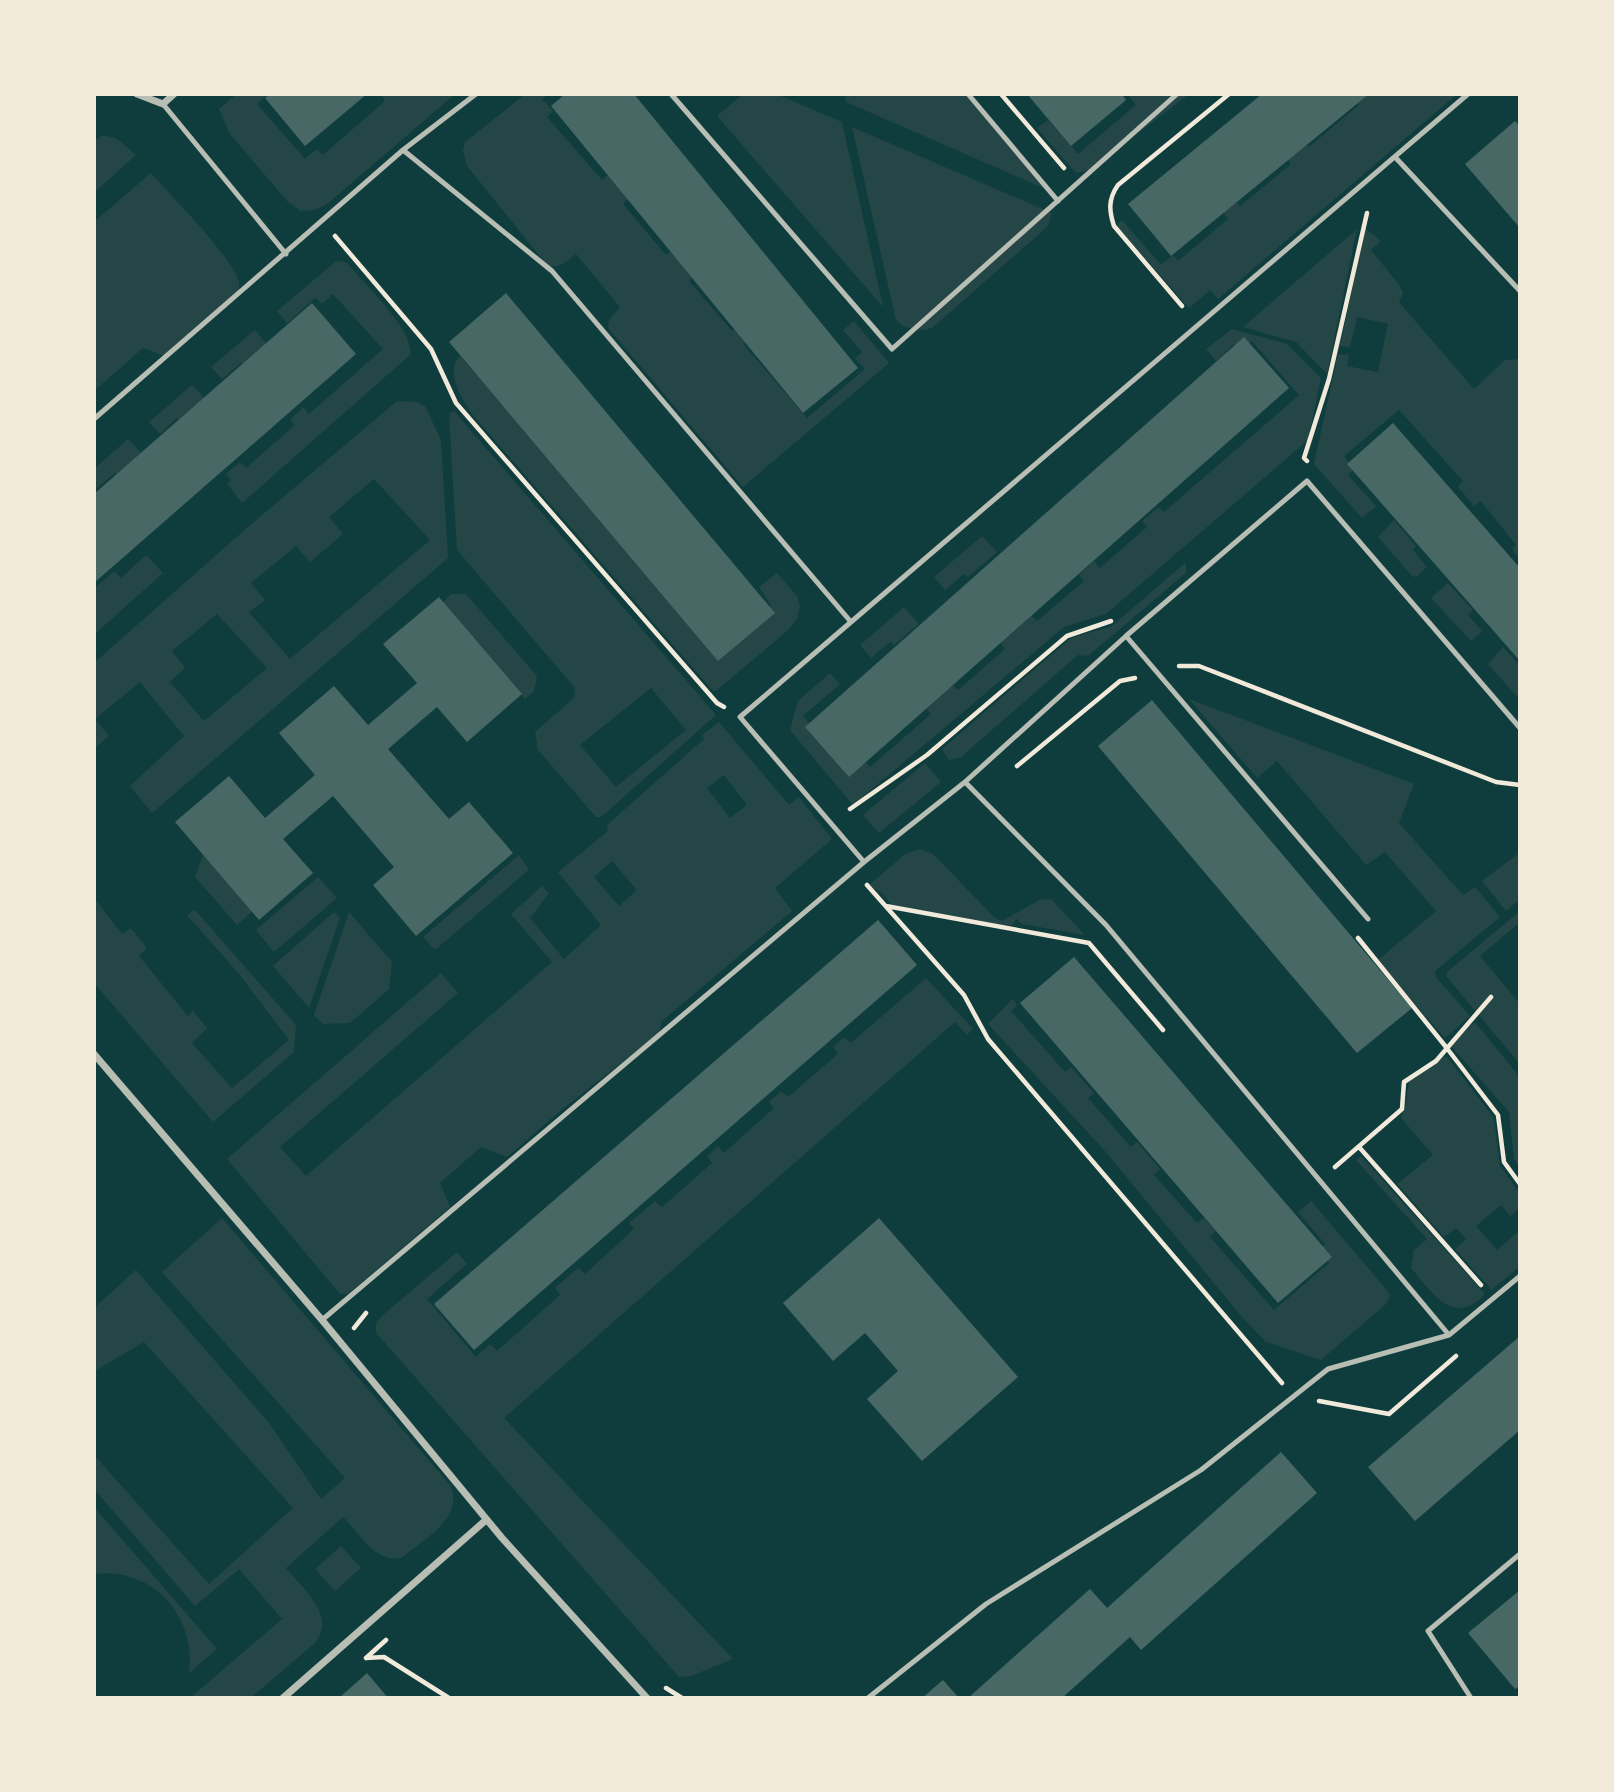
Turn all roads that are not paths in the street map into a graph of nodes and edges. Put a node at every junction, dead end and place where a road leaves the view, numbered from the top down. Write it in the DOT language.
graph roads {
  1 [pos="137,94"];
  2 [pos="174,94"];
  3 [pos="476,94"];
  4 [pos="671,94"];
  5 [pos="968,94"];
  6 [pos="1177,94"];
  7 [pos="1468,94"];
  8 [pos="163,104"];
  9 [pos="403,150"];
  10 [pos="1395,157"];
  11 [pos="1058,201"];
  12 [pos="286,254"];
  13 [pos="1520,291"];
  14 [pos="94,419"];
  15 [pos="851,622"];
  16 [pos="1126,636"];
  17 [pos="1520,728"];
  18 [pos="965,782"];
  19 [pos="864,862"];
  20 [pos="1368,919"];
  21 [pos="94,1054"];
  22 [pos="1520,1276"];
  23 [pos="322,1320"];
  24 [pos="1449,1335"];
  25 [pos="486,1520"];
  26 [pos="1520,1554"];
  27 [pos="283,1698"];
  28 [pos="647,1698"];
  29 [pos="868,1698"];
  30 [pos="1471,1698"];
  1 -- 8 [label="street"];
  2 -- 8 [label="street"];
  3 -- 9 [label="lane"];
  4 -- 11 [label="lane"];
  5 -- 11 [label="lane"];
  6 -- 11 [label="lane"];
  7 -- 10 [label="lane"];
  8 -- 12 [label="lane"];
  9 -- 12 [label="lane"];
  9 -- 15 [label="lane"];
  10 -- 13 [label="lane"];
  10 -- 15 [label="lane"];
  12 -- 14 [label="lane"];
  15 -- 19 [label="lane"];
  16 -- 17 [label="lane"];
  16 -- 18 [label="lane"];
  16 -- 20 [label="lane"];
  18 -- 19 [label="lane"];
  18 -- 24 [label="lane"];
  19 -- 23 [label="lane"];
  21 -- 23 [label="street"];
  22 -- 24 [label="lane"];
  23 -- 25 [label="street"];
  24 -- 29 [label="lane"];
  25 -- 27 [label="street"];
  25 -- 28 [label="street"];
  26 -- 30 [label="lane"];
}
